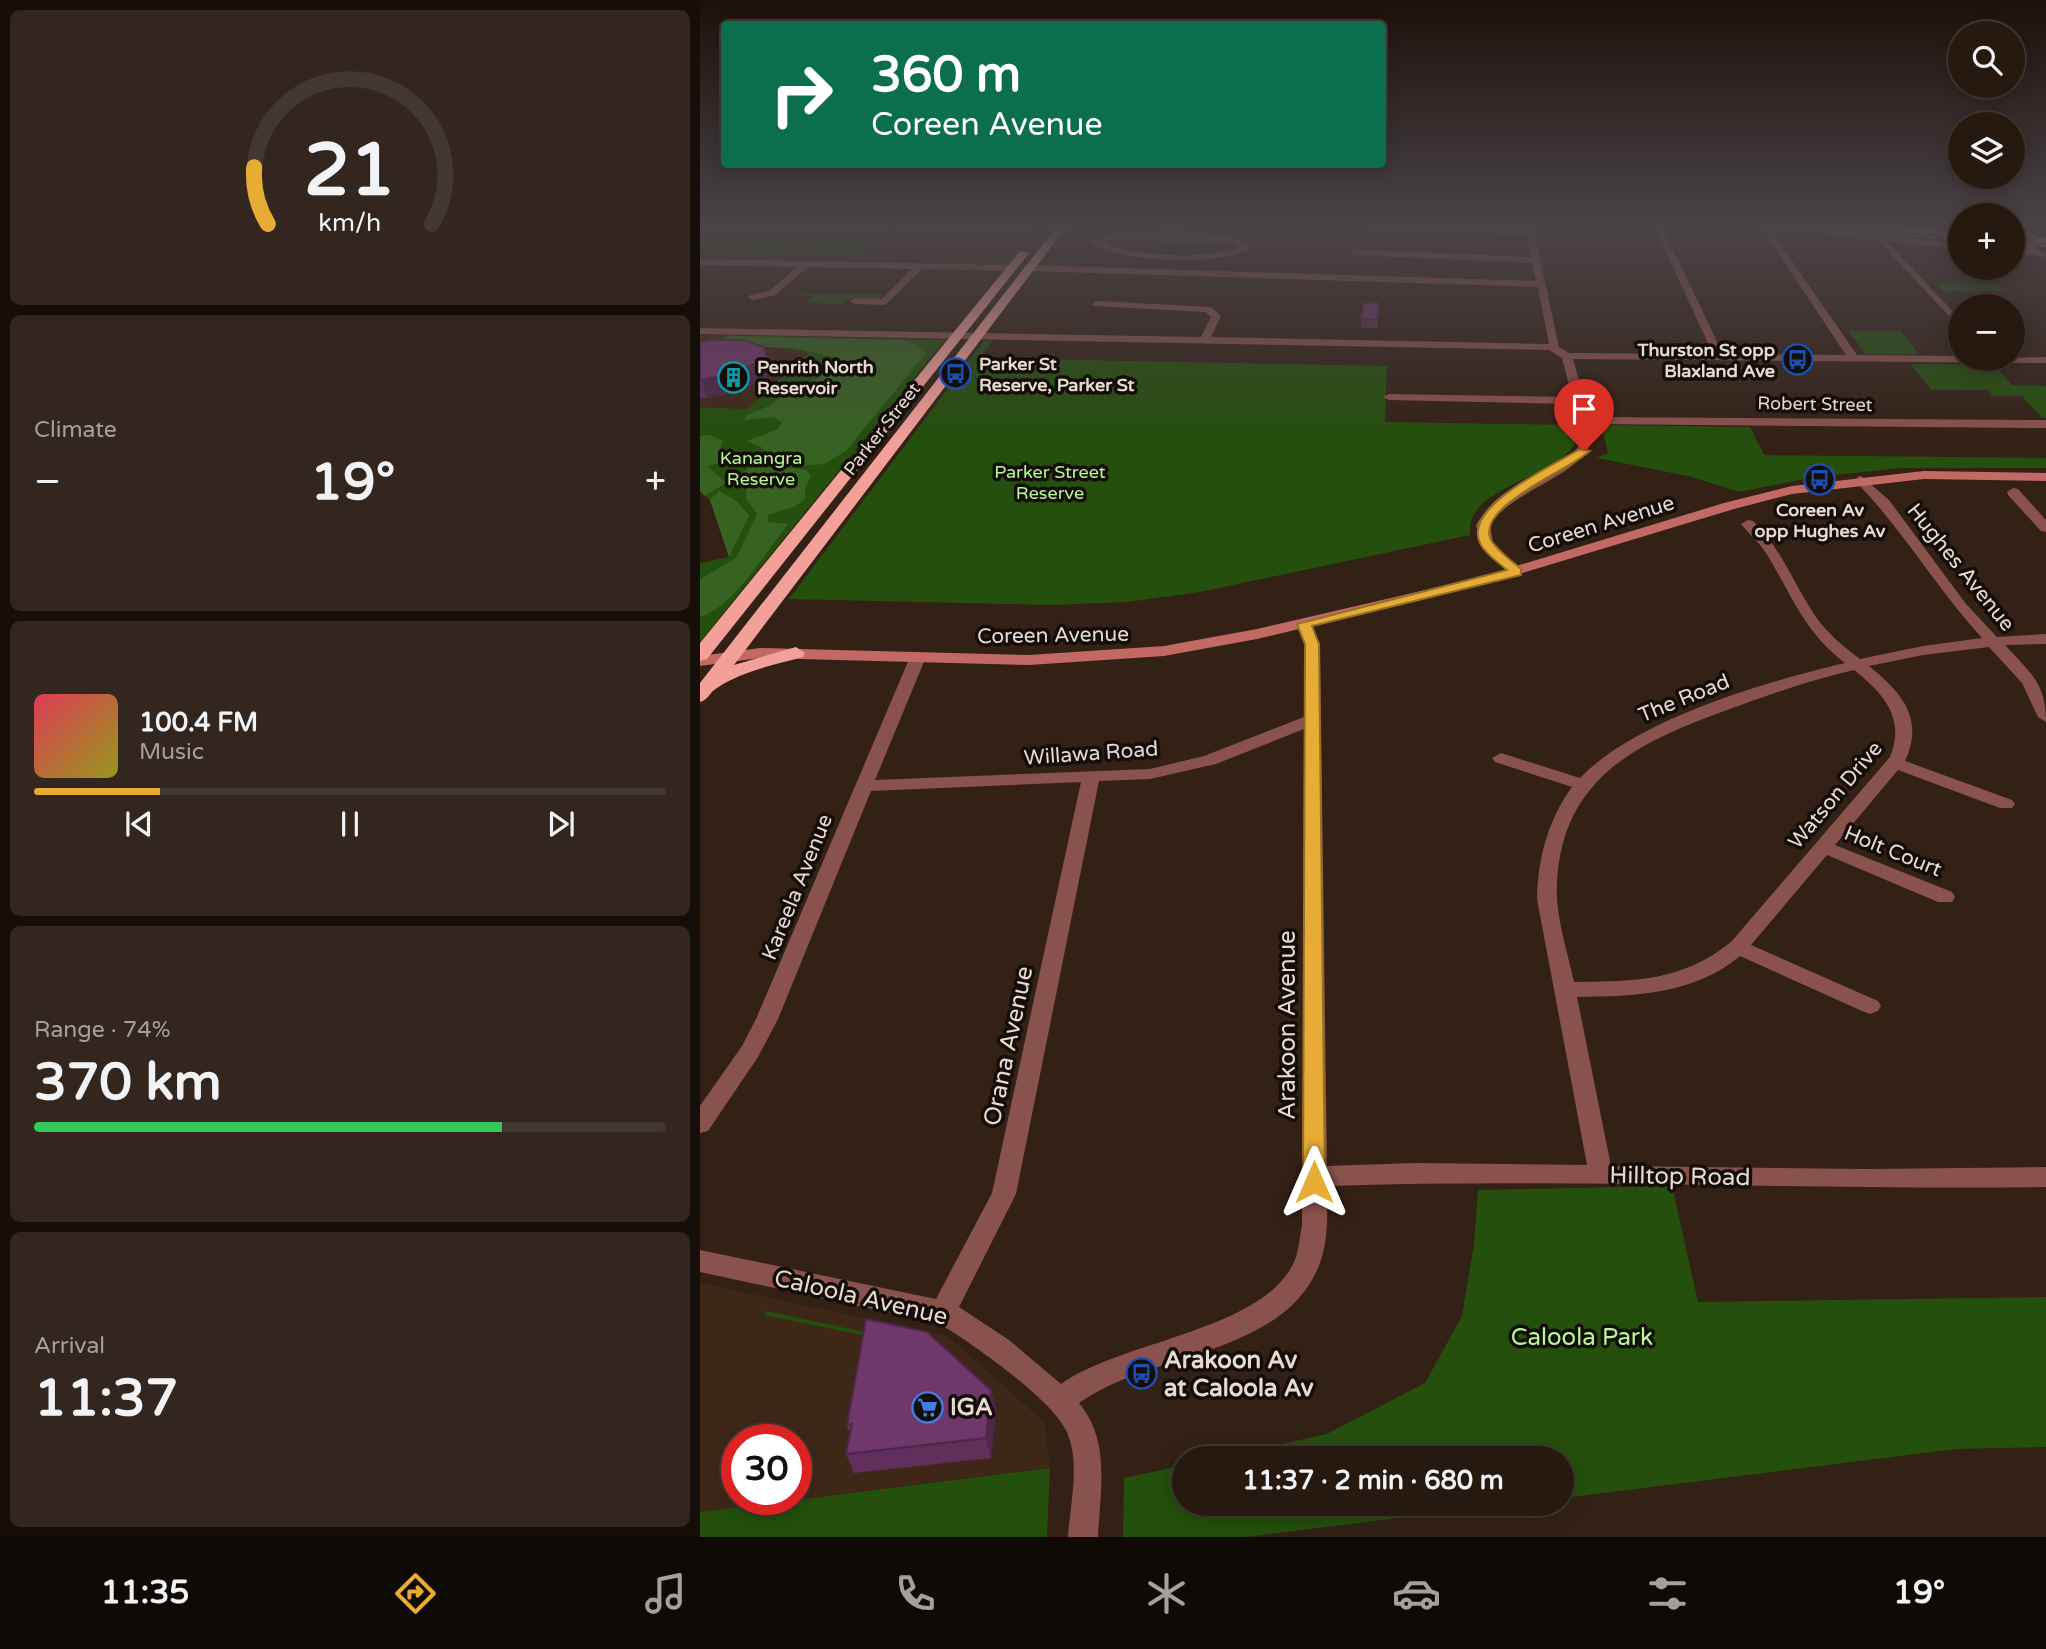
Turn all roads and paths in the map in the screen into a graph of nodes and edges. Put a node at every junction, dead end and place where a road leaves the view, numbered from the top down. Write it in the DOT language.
graph roads {
  1 [pos="889,298"];
  2 [pos="988,298"];
  3 [pos="1008,298"];
  4 [pos="1544,298"];
  5 [pos="1692,298"];
  6 [pos="1813,298"];
  7 [pos="1936,298"];
  8 [pos="855,301"];
  9 [pos="1097,304"];
  10 [pos="1948,311"];
  11 [pos="700,331"];
  12 [pos="958,335"];
  13 [pos="979,336"];
  14 [pos="1205,340"];
  15 [pos="1551,347"];
  16 [pos="1567,356"];
  17 [pos="1720,358"];
  18 [pos="1854,359"];
  19 [pos="1948,359"];
  20 [pos="2025,360"];
  21 [pos="2046,360"];
  22 [pos="1389,397"];
  23 [pos="1580,401"];
  24 [pos="1584,420"];
  25 [pos="2046,424"];
  26 [pos="2046,477"];
  27 [pos="1861,480"];
  28 [pos="2013,492"];
  29 [pos="1748,524"];
  30 [pos="2046,528"];
  31 [pos="1516,572"];
  32 [pos="1304,624"];
  33 [pos="755,626"];
  34 [pos="2046,639"];
  35 [pos="1994,643"];
  36 [pos="796,653"];
  37 [pos="700,655"];
  38 [pos="918,657"];
  39 [pos="729,659"];
  40 [pos="700,662"];
  41 [pos="1855,664"];
  42 [pos="702,684"];
  43 [pos="2046,717"];
  44 [pos="1312,720"];
  45 [pos="1502,758"];
  46 [pos="1895,763"];
  47 [pos="1091,778"];
  48 [pos="1584,785"];
  49 [pos="863,786"];
  50 [pos="2006,804"];
  51 [pos="1823,847"];
  52 [pos="1945,897"];
  53 [pos="1738,947"];
  54 [pos="1565,990"];
  55 [pos="1870,1006"];
  56 [pos="700,1124"];
  57 [pos="1601,1175"];
  58 [pos="1314,1176"];
  59 [pos="2046,1177"];
  60 [pos="700,1261"];
  61 [pos="943,1312"];
  62 [pos="1060,1401"];
  63 [pos="1083,1537"];
  1 -- 8 [label="street"];
  2 -- 12 [label="highway, Parker Street"];
  3 -- 13 [label="highway, Parker Street"];
  4 -- 15 [label="street"];
  5 -- 17 [label="street"];
  6 -- 18 [label="street"];
  7 -- 10 [label="street"];
  9 -- 14 [label="street"];
  11 -- 12 [label="street"];
  12 -- 13 [label="street"];
  12 -- 37 [label="highway, Parker Street"];
  13 -- 14 [label="street"];
  13 -- 33 [label="highway, Parker Street"];
  14 -- 15 [label="street"];
  15 -- 16 [label="street"];
  16 -- 17 [label="street"];
  16 -- 23 [label="street"];
  17 -- 18 [label="street"];
  18 -- 19 [label="street"];
  20 -- 21 [label="street"];
  22 -- 23 [label="street"];
  23 -- 24 [label="street"];
  24 -- 25 [label="street, Robert Street"];
  24 -- 31 [label="street"];
  26 -- 27 [label="street, Coreen Avenue"];
  27 -- 31 [label="street, Coreen Avenue"];
  27 -- 35 [label="street, Hughes Avenue"];
  28 -- 30 [label="street"];
  29 -- 41 [label="street, Watson Drive"];
  31 -- 32 [label="street, Coreen Avenue"];
  32 -- 38 [label="street, Coreen Avenue"];
  32 -- 44 [label="street, Arakoon Avenue"];
  33 -- 36 [label="highway"];
  33 -- 39 [label="highway, Parker Street"];
  34 -- 35 [label="street, The Road"];
  35 -- 41 [label="street, The Road"];
  35 -- 43 [label="street, Hughes Avenue"];
  36 -- 38 [label="street, Coreen Avenue"];
  36 -- 39 [label="street, Coreen Avenue"];
  36 -- 42 [label="highway"];
  38 -- 49 [label="street, Kareela Avenue"];
  39 -- 40 [label="street, Coreen Avenue"];
  39 -- 42 [label="highway, Parker Street"];
  41 -- 46 [label="street, Watson Drive"];
  41 -- 48 [label="street, The Road"];
  44 -- 47 [label="street, Willawa Road"];
  44 -- 58 [label="street, Arakoon Avenue"];
  45 -- 48 [label="street"];
  46 -- 50 [label="street"];
  46 -- 51 [label="street, Watson Drive"];
  47 -- 49 [label="street, Willawa Road"];
  47 -- 61 [label="street, Orana Avenue"];
  48 -- 54 [label="street, The Road"];
  49 -- 56 [label="street, Kareela Avenue"];
  51 -- 52 [label="street, Holt Court"];
  51 -- 53 [label="street, Watson Drive"];
  53 -- 54 [label="street, Watson Drive"];
  53 -- 55 [label="street"];
  54 -- 57 [label="street, The Road"];
  57 -- 58 [label="street, Hilltop Road"];
  57 -- 59 [label="street, Hilltop Road"];
  58 -- 62 [label="street, Arakoon Avenue"];
  60 -- 61 [label="street, Caloola Avenue"];
  61 -- 62 [label="street, Caloola Avenue"];
  62 -- 63 [label="street, Caloola Avenue"];
}
